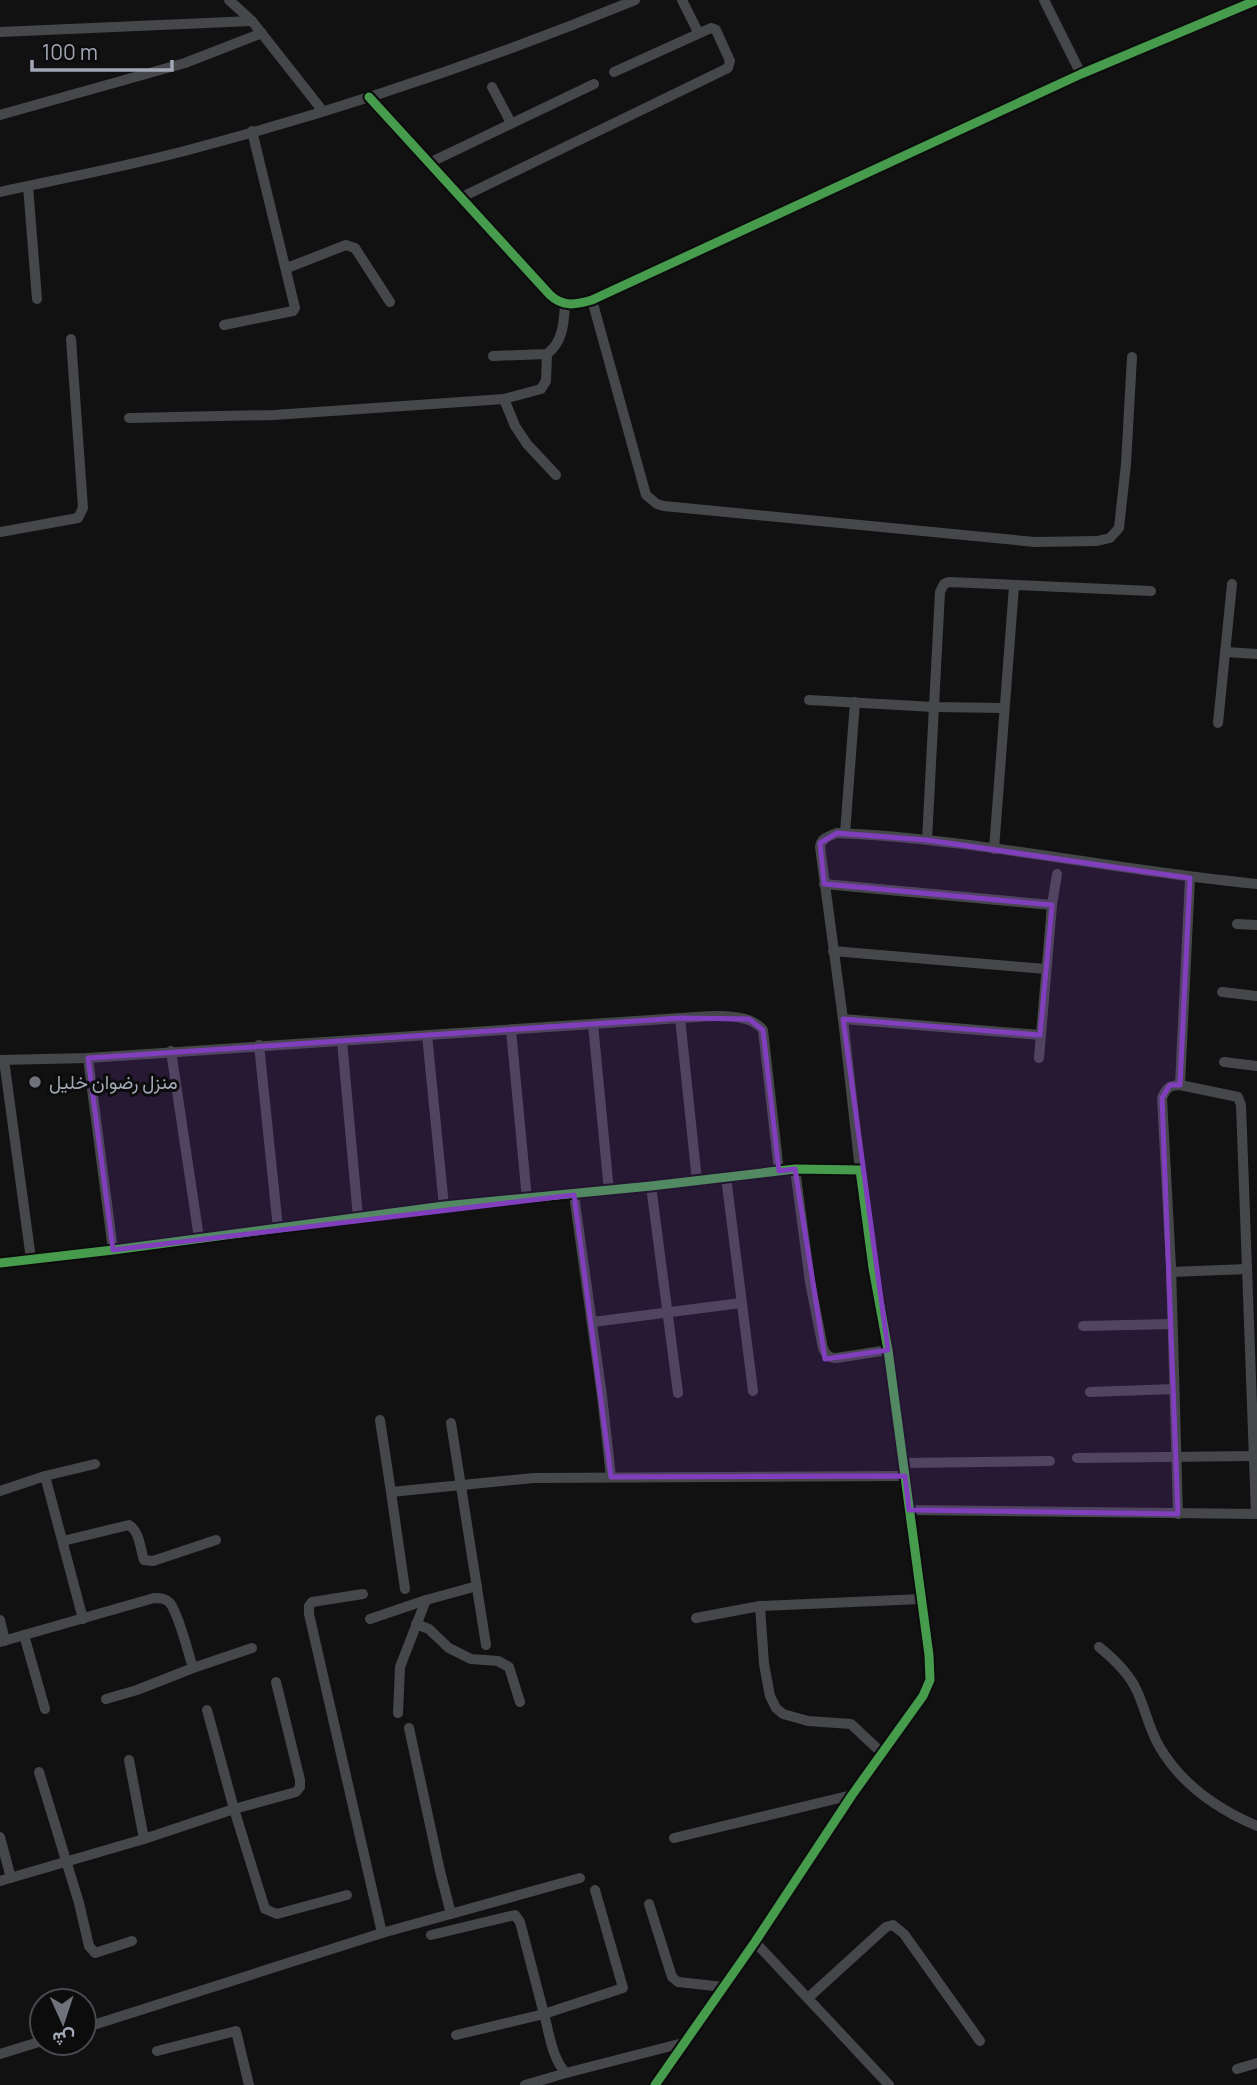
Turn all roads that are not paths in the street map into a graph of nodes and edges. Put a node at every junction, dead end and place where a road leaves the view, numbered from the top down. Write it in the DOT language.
graph roads {
  1 [pos="229,0"];
  2 [pos="635,0"];
  3 [pos="682,0"];
  4 [pos="1044,0"];
  5 [pos="1257,0"];
  6 [pos="252,21"];
  7 [pos="0,32"];
  8 [pos="698,32"];
  9 [pos="262,33"];
  10 [pos="614,72"];
  11 [pos="1082,74"];
  12 [pos="594,83"];
  13 [pos="492,87"];
  14 [pos="369,97"];
  15 [pos="322,110"];
  16 [pos="0,115"];
  17 [pos="511,123"];
  18 [pos="252,131"];
  19 [pos="429,163"];
  20 [pos="28,186"];
  21 [pos="0,192"];
  22 [pos="460,198"];
  23 [pos="286,268"];
  24 [pos="37,299"];
  25 [pos="592,300"];
  26 [pos="390,302"];
  27 [pos="565,304"];
  28 [pos="224,325"];
  29 [pos="71,339"];
  30 [pos="547,354"];
  31 [pos="493,356"];
  32 [pos="1132,357"];
  33 [pos="504,399"];
  34 [pos="129,418"];
  35 [pos="556,475"];
  36 [pos="0,532"];
  37 [pos="1232,584"];
  38 [pos="1014,586"];
  39 [pos="1151,592"];
  40 [pos="1226,652"];
  41 [pos="1257,654"];
  42 [pos="809,700"];
  43 [pos="855,702"];
  44 [pos="933,707"];
  45 [pos="1004,708"];
  46 [pos="1218,723"];
  47 [pos="845,833"];
  48 [pos="927,840"];
  49 [pos="994,849"];
  50 [pos="1057,874"];
  51 [pos="1190,878"];
  52 [pos="824,884"];
  53 [pos="1257,884"];
  54 [pos="1052,905"];
  55 [pos="1237,924"];
  56 [pos="1257,925"];
  57 [pos="833,951"];
  58 [pos="1045,969"];
  59 [pos="1222,992"];
  60 [pos="1257,996"];
  61 [pos="680,1018"];
  62 [pos="843,1019"];
  63 [pos="593,1024"];
  64 [pos="511,1030"];
  65 [pos="427,1035"];
  66 [pos="1040,1035"];
  67 [pos="342,1041"];
  68 [pos="259,1045"];
  69 [pos="171,1051"];
  70 [pos="88,1058"];
  71 [pos="1039,1058"];
  72 [pos="2,1060"];
  73 [pos="1224,1062"];
  74 [pos="1257,1066"];
  75 [pos="1180,1085"];
  76 [pos="794,1169"];
  77 [pos="860,1170"];
  78 [pos="779,1171"];
  79 [pos="726,1177"];
  80 [pos="697,1181"];
  81 [pos="651,1186"];
  82 [pos="609,1191"];
  83 [pos="574,1195"];
  84 [pos="527,1199"];
  85 [pos="444,1206"];
  86 [pos="358,1217"];
  87 [pos="278,1228"];
  88 [pos="199,1238"];
  89 [pos="113,1250"];
  90 [pos="31,1259"];
  91 [pos="0,1263"];
  92 [pos="1247,1269"];
  93 [pos="1171,1272"];
  94 [pos="741,1303"];
  95 [pos="667,1312"];
  96 [pos="593,1322"];
  97 [pos="1172,1324"];
  98 [pos="1083,1326"];
  99 [pos="888,1350"];
  100 [pos="1174,1389"];
  101 [pos="752,1391"];
  102 [pos="1090,1392"];
  103 [pos="678,1393"];
  104 [pos="380,1420"];
  105 [pos="451,1423"];
  106 [pos="1176,1456"];
  107 [pos="1254,1456"];
  108 [pos="1077,1458"];
  109 [pos="1050,1461"];
  110 [pos="903,1463"];
  111 [pos="95,1464"];
  112 [pos="45,1476"];
  113 [pos="905,1476"];
  114 [pos="611,1477"];
  115 [pos="461,1486"];
  116 [pos="0,1491"];
  117 [pos="391,1492"];
  118 [pos="909,1510"];
  119 [pos="1178,1514"];
  120 [pos="1257,1514"];
  121 [pos="216,1540"];
  122 [pos="63,1541"];
  123 [pos="477,1586"];
  124 [pos="405,1589"];
  125 [pos="363,1594"];
  126 [pos="921,1599"];
  127 [pos="426,1600"];
  128 [pos="760,1606"];
  129 [pos="696,1618"];
  130 [pos="83,1619"];
  131 [pos="370,1619"];
  132 [pos="0,1620"];
  133 [pos="416,1624"];
  134 [pos="24,1635"];
  135 [pos="2,1641"];
  136 [pos="486,1645"];
  137 [pos="1099,1647"];
  138 [pos="252,1648"];
  139 [pos="193,1668"];
  140 [pos="276,1682"];
  141 [pos="106,1699"];
  142 [pos="520,1702"];
  143 [pos="45,1709"];
  144 [pos="207,1710"];
  145 [pos="398,1713"];
  146 [pos="409,1728"];
  147 [pos="882,1753"];
  148 [pos="129,1760"];
  149 [pos="39,1772"];
  150 [pos="852,1795"];
  151 [pos="234,1809"];
  152 [pos="1257,1826"];
  153 [pos="0,1838"];
  154 [pos="674,1838"];
  155 [pos="144,1839"];
  156 [pos="67,1862"];
  157 [pos="580,1878"];
  158 [pos="6,1880"];
  159 [pos="595,1891"];
  160 [pos="347,1895"];
  161 [pos="649,1904"];
  162 [pos="451,1914"];
  163 [pos="382,1933"];
  164 [pos="431,1935"];
  165 [pos="132,1941"];
  166 [pos="755,1942"];
  167 [pos="724,1987"];
  168 [pos="808,1998"];
  169 [pos="544,2014"];
  170 [pos="98,2024"];
  171 [pos="456,2035"];
  172 [pos="980,2041"];
  173 [pos="684,2043"];
  174 [pos="28,2045"];
  175 [pos="156,2051"];
  176 [pos="0,2054"];
  177 [pos="1257,2063"];
  178 [pos="1237,2069"];
  179 [pos="566,2073"];
  180 [pos="248,2085"];
  181 [pos="525,2085"];
  182 [pos="655,2085"];
  183 [pos="889,2085"];
  1 -- 6 [label="street"];
  2 -- 14 [label="street"];
  3 -- 8 [label="street"];
  4 -- 11 [label="street"];
  5 -- 11 [label="street"];
  6 -- 7 [label="street"];
  6 -- 9 [label="street"];
  8 -- 10 [label="street"];
  8 -- 22 [label="street"];
  9 -- 15 [label="street"];
  9 -- 16 [label="street"];
  11 -- 25 [label="street"];
  12 -- 17 [label="street"];
  13 -- 17 [label="street"];
  14 -- 15 [label="street"];
  14 -- 19 [label="street"];
  15 -- 18 [label="street"];
  17 -- 19 [label="street"];
  18 -- 20 [label="street"];
  18 -- 23 [label="street"];
  19 -- 22 [label="street"];
  20 -- 21 [label="street"];
  20 -- 24 [label="street"];
  22 -- 27 [label="street"];
  23 -- 26 [label="street"];
  23 -- 28 [label="street"];
  25 -- 27 [label="street"];
  25 -- 32 [label="street"];
  27 -- 30 [label="street"];
  29 -- 36 [label="street"];
  30 -- 31 [label="street"];
  30 -- 33 [label="street"];
  33 -- 34 [label="street"];
  33 -- 35 [label="street"];
  37 -- 40 [label="street"];
  38 -- 39 [label="street"];
  38 -- 44 [label="street"];
  38 -- 45 [label="street"];
  40 -- 41 [label="street"];
  40 -- 46 [label="street"];
  42 -- 43 [label="street"];
  43 -- 44 [label="street"];
  43 -- 47 [label="street"];
  44 -- 45 [label="street"];
  44 -- 48 [label="street"];
  45 -- 49 [label="street"];
  47 -- 48 [label="street"];
  47 -- 52 [label="street"];
  48 -- 49 [label="street"];
  49 -- 51 [label="street"];
  50 -- 54 [label="street"];
  51 -- 53 [label="street"];
  51 -- 75 [label="street"];
  52 -- 54 [label="street"];
  52 -- 57 [label="street"];
  54 -- 58 [label="street"];
  55 -- 56 [label="street"];
  57 -- 58 [label="street"];
  57 -- 62 [label="street"];
  58 -- 66 [label="street"];
  59 -- 60 [label="street"];
  61 -- 63 [label="street"];
  61 -- 78 [label="street"];
  61 -- 80 [label="street"];
  62 -- 66 [label="street"];
  62 -- 77 [label="street"];
  63 -- 64 [label="street"];
  63 -- 82 [label="street"];
  64 -- 65 [label="street"];
  64 -- 84 [label="street"];
  65 -- 67 [label="street"];
  65 -- 85 [label="street"];
  66 -- 71 [label="street"];
  67 -- 68 [label="street"];
  67 -- 86 [label="street"];
  68 -- 69 [label="street"];
  68 -- 87 [label="street"];
  69 -- 70 [label="street"];
  69 -- 88 [label="street"];
  70 -- 72 [label="street"];
  70 -- 89 [label="street"];
  72 -- 90 [label="street"];
  73 -- 74 [label="street"];
  75 -- 92 [label="street"];
  75 -- 93 [label="street"];
  76 -- 77 [label="street"];
  76 -- 78 [label="street"];
  76 -- 99 [label="street"];
  77 -- 99 [label="street"];
  78 -- 79 [label="street"];
  79 -- 80 [label="street"];
  79 -- 94 [label="street"];
  80 -- 81 [label="street"];
  81 -- 82 [label="street"];
  81 -- 95 [label="street"];
  82 -- 83 [label="street"];
  83 -- 84 [label="street"];
  83 -- 96 [label="street"];
  84 -- 85 [label="street"];
  85 -- 86 [label="street"];
  86 -- 87 [label="street"];
  87 -- 88 [label="street"];
  88 -- 89 [label="street"];
  89 -- 90 [label="street"];
  90 -- 91 [label="street"];
  92 -- 93 [label="street"];
  92 -- 107 [label="street"];
  93 -- 97 [label="street"];
  94 -- 95 [label="street"];
  94 -- 101 [label="street"];
  95 -- 96 [label="street"];
  95 -- 103 [label="street"];
  96 -- 114 [label="street"];
  97 -- 98 [label="street"];
  97 -- 100 [label="street"];
  99 -- 110 [label="street"];
  100 -- 102 [label="street"];
  100 -- 106 [label="street"];
  104 -- 117 [label="street"];
  105 -- 115 [label="street"];
  106 -- 107 [label="street"];
  106 -- 108 [label="street"];
  106 -- 119 [label="street"];
  107 -- 120 [label="street"];
  109 -- 110 [label="street"];
  110 -- 113 [label="street"];
  111 -- 112 [label="street"];
  112 -- 116 [label="street"];
  112 -- 122 [label="street"];
  113 -- 114 [label="street"];
  113 -- 118 [label="street"];
  114 -- 115 [label="street"];
  115 -- 117 [label="street"];
  115 -- 123 [label="street"];
  117 -- 124 [label="street"];
  118 -- 119 [label="street"];
  118 -- 126 [label="street"];
  119 -- 120 [label="street"];
  121 -- 122 [label="street"];
  122 -- 130 [label="street"];
  123 -- 127 [label="street"];
  123 -- 136 [label="street"];
  125 -- 163 [label="street"];
  126 -- 128 [label="street"];
  126 -- 147 [label="street"];
  127 -- 131 [label="street"];
  127 -- 133 [label="street"];
  128 -- 129 [label="street"];
  128 -- 147 [label="street"];
  130 -- 134 [label="street"];
  130 -- 139 [label="street"];
  132 -- 135 [label="street"];
  133 -- 142 [label="street"];
  133 -- 145 [label="street"];
  134 -- 135 [label="street"];
  134 -- 143 [label="street"];
  137 -- 152 [label="street"];
  138 -- 139 [label="street"];
  139 -- 141 [label="street"];
  140 -- 151 [label="street"];
  144 -- 151 [label="street"];
  146 -- 162 [label="street"];
  147 -- 150 [label="street"];
  148 -- 155 [label="street"];
  149 -- 156 [label="street"];
  150 -- 154 [label="street"];
  150 -- 166 [label="street"];
  151 -- 155 [label="street"];
  151 -- 160 [label="street"];
  153 -- 158 [label="street"];
  155 -- 156 [label="street"];
  156 -- 158 [label="street"];
  156 -- 165 [label="street"];
  157 -- 162 [label="street"];
  159 -- 169 [label="street"];
  161 -- 167 [label="street"];
  162 -- 163 [label="street"];
  163 -- 170 [label="street"];
  164 -- 169 [label="street"];
  166 -- 167 [label="street"];
  166 -- 168 [label="street"];
  167 -- 173 [label="street"];
  168 -- 172 [label="street"];
  168 -- 183 [label="street"];
  169 -- 171 [label="street"];
  169 -- 179 [label="street"];
  173 -- 179 [label="street"];
  173 -- 182 [label="street"];
  174 -- 176 [label="street"];
  175 -- 180 [label="street"];
  177 -- 178 [label="street"];
  179 -- 181 [label="street"];
}
